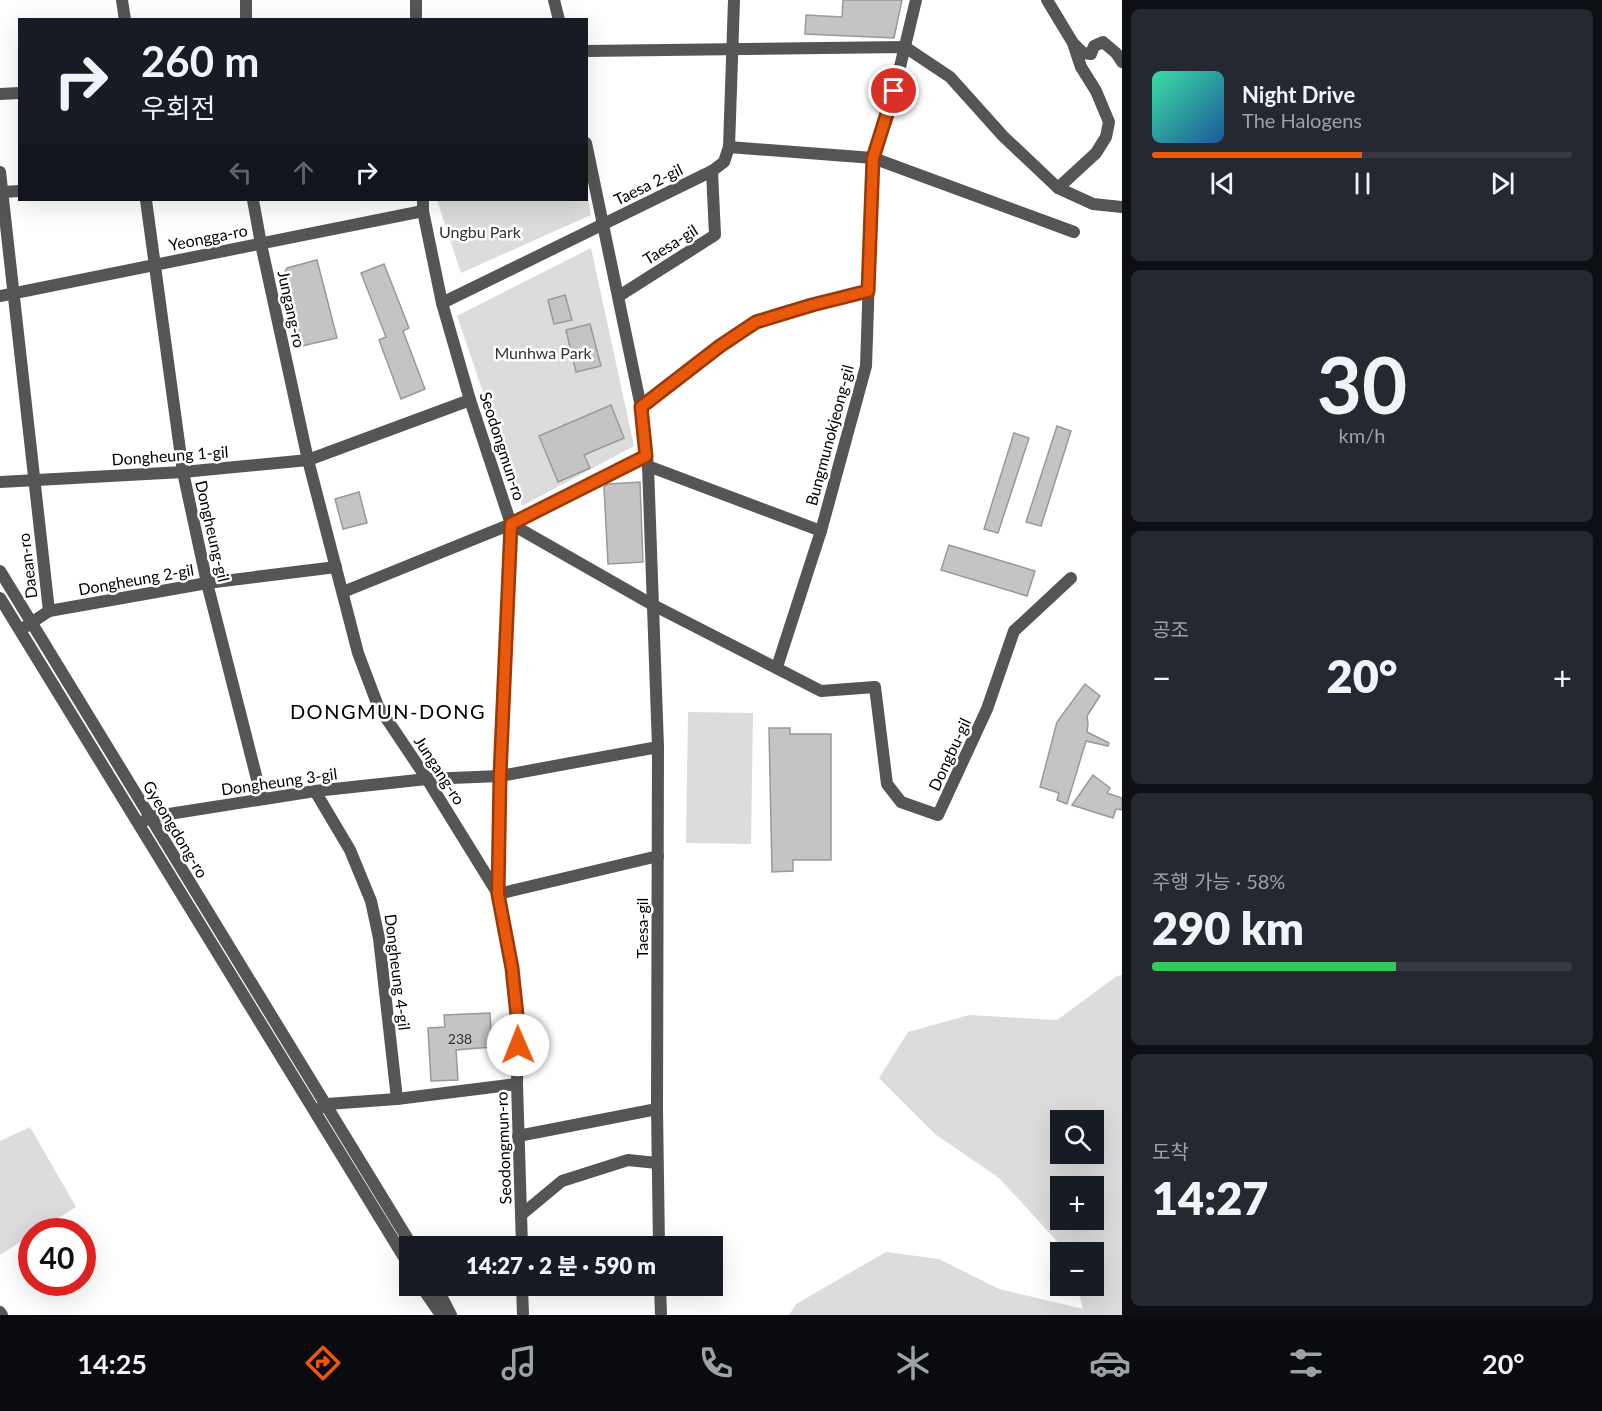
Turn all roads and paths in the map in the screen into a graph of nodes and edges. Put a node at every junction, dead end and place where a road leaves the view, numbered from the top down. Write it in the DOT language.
graph roads {
  1 [pos="122,0"];
  2 [pos="246,0"];
  3 [pos="416,0"];
  4 [pos="554,0"];
  5 [pos="734,0"];
  6 [pos="916,0"];
  7 [pos="1047,0"];
  8 [pos="125,18"];
  9 [pos="246,18"];
  10 [pos="416,18"];
  11 [pos="558,18"];
  12 [pos="1073,43"];
  13 [pos="905,46"];
  14 [pos="732,49"];
  15 [pos="588,51"];
  16 [pos="1122,62"];
  17 [pos="18,93"];
  18 [pos="0,94"];
  19 [pos="729,147"];
  20 [pos="588,152"];
  21 [pos="873,158"];
  22 [pos="712,171"];
  23 [pos="0,174"];
  24 [pos="1058,188"];
  25 [pos="18,191"];
  26 [pos="2,192"];
  27 [pos="146,201"];
  28 [pos="253,201"];
  29 [pos="423,205"];
  30 [pos="1122,207"];
  31 [pos="604,224"];
  32 [pos="1074,232"];
  33 [pos="261,244"];
  34 [pos="154,265"];
  35 [pos="868,291"];
  36 [pos="13,293"];
  37 [pos="0,296"];
  38 [pos="619,296"];
  39 [pos="442,303"];
  40 [pos="470,400"];
  41 [pos="641,407"];
  42 [pos="308,460"];
  43 [pos="647,461"];
  44 [pos="183,472"];
  45 [pos="34,480"];
  46 [pos="0,482"];
  47 [pos="511,524"];
  48 [pos="821,531"];
  49 [pos="336,567"];
  50 [pos="0,571"];
  51 [pos="1071,578"];
  52 [pos="207,583"];
  53 [pos="343,592"];
  54 [pos="0,598"];
  55 [pos="653,605"];
  56 [pos="49,611"];
  57 [pos="32,624"];
  58 [pos="20,631"];
  59 [pos="777,667"];
  60 [pos="658,747"];
  61 [pos="500,776"];
  62 [pos="427,779"];
  63 [pos="315,791"];
  64 [pos="262,799"];
  65 [pos="144,821"];
  66 [pos="658,856"];
  67 [pos="498,894"];
  68 [pos="517,1084"];
  69 [pos="397,1099"];
  70 [pos="327,1104"];
  71 [pos="657,1108"];
  72 [pos="315,1111"];
  73 [pos="518,1136"];
  74 [pos="657,1163"];
  75 [pos="521,1215"];
  76 [pos="406,1236"];
  77 [pos="522,1236"];
  78 [pos="659,1236"];
  79 [pos="399,1249"];
  80 [pos="435,1296"];
  81 [pos="438,1296"];
  82 [pos="439,1296"];
  83 [pos="522,1296"];
  84 [pos="660,1296"];
  85 [pos="439,1315"];
  86 [pos="451,1315"];
  87 [pos="457,1315"];
  88 [pos="522,1315"];
  89 [pos="661,1315"];
  1 -- 8 [label="street"];
  2 -- 9 [label="street"];
  3 -- 10 [label="street"];
  4 -- 11 [label="street"];
  5 -- 14 [label="street"];
  6 -- 13 [label="street, Bungmunokjeong-gil"];
  7 -- 12 [label="street"];
  12 -- 16 [label="street"];
  12 -- 24 [label="street"];
  13 -- 14 [label="street"];
  13 -- 21 [label="street, Bungmunokjeong-gil"];
  13 -- 24 [label="street"];
  14 -- 15 [label="street"];
  14 -- 19 [label="street"];
  17 -- 18 [label="street"];
  19 -- 21 [label="street"];
  19 -- 22 [label="street, Taesa 2-gil"];
  20 -- 31 [label="street, Taesa-gil"];
  21 -- 32 [label="street"];
  21 -- 35 [label="street, Bungmunokjeong-gil"];
  22 -- 31 [label="street, Taesa 2-gil"];
  22 -- 38 [label="street, Taesa-gil"];
  23 -- 26 [label="street, Daean-ro"];
  24 -- 30 [label="street"];
  25 -- 26 [label="street"];
  26 -- 36 [label="street, Daean-ro"];
  27 -- 34 [label="street, Dongheung-gil"];
  28 -- 33 [label="street, Jungang-ro"];
  29 -- 33 [label="street, Yeongga-ro"];
  29 -- 39 [label="street, Seodongmun-ro"];
  31 -- 38 [label="street, Taesa-gil"];
  31 -- 39 [label="street, Taesa 2-gil"];
  33 -- 34 [label="street, Yeongga-ro"];
  33 -- 42 [label="street, Jungang-ro"];
  34 -- 36 [label="street, Yeongga-ro"];
  34 -- 44 [label="street, Dongheung-gil"];
  35 -- 41 [label="street"];
  35 -- 48 [label="street, Bungmunokjeong-gil"];
  36 -- 37 [label="street, Yeongga-ro"];
  36 -- 45 [label="street, Daean-ro"];
  38 -- 41 [label="street, Taesa-gil"];
  39 -- 40 [label="street, Seodongmun-ro"];
  40 -- 42 [label="street"];
  40 -- 47 [label="street, Seodongmun-ro"];
  41 -- 43 [label="street, Taesa-gil"];
  42 -- 44 [label="street, Dongheung 1-gil"];
  42 -- 49 [label="street, Jungang-ro"];
  43 -- 47 [label="street"];
  43 -- 48 [label="street"];
  43 -- 55 [label="street, Taesa-gil"];
  44 -- 45 [label="street, Dongheung 1-gil"];
  44 -- 52 [label="street, Dongheung-gil"];
  45 -- 46 [label="street"];
  45 -- 56 [label="street, Daean-ro"];
  47 -- 53 [label="street"];
  47 -- 55 [label="street"];
  47 -- 61 [label="street, Seodongmun-ro"];
  48 -- 59 [label="street, Bungmunokjeong-gil"];
  49 -- 52 [label="street, Dongheung 2-gil"];
  49 -- 53 [label="street, Jungang-ro"];
  50 -- 57 [label="street, Gyeongdong-ro"];
  51 -- 59 [label="street, Dongbu-gil"];
  52 -- 56 [label="street, Dongheung 2-gil"];
  52 -- 64 [label="street, Dongheung-gil"];
  53 -- 62 [label="street, Jungang-ro"];
  54 -- 58 [label="street, Gyeongdong-ro"];
  55 -- 59 [label="street"];
  55 -- 60 [label="street, Taesa-gil"];
  56 -- 57 [label="street, Daean-ro"];
  57 -- 58 [label="street, Daean-ro"];
  57 -- 65 [label="street, Gyeongdong-ro"];
  58 -- 65 [label="street, Gyeongdong-ro"];
  60 -- 61 [label="street"];
  60 -- 66 [label="street, Taesa-gil"];
  61 -- 62 [label="street, Dongheung 3-gil"];
  61 -- 67 [label="street, Seodongmun-ro"];
  62 -- 63 [label="street, Dongheung 3-gil"];
  62 -- 67 [label="street, Jungang-ro"];
  63 -- 64 [label="street, Dongheung 3-gil"];
  63 -- 69 [label="street, Dongheung 4-gil"];
  64 -- 65 [label="street, Dongheung 3-gil"];
  65 -- 70 [label="street, Gyeongdong-ro"];
  65 -- 72 [label="street, Gyeongdong-ro"];
  66 -- 67 [label="street"];
  66 -- 71 [label="street, Taesa-gil"];
  67 -- 68 [label="street, Seodongmun-ro"];
  68 -- 69 [label="street"];
  68 -- 73 [label="street, Seodongmun-ro"];
  69 -- 70 [label="street"];
  70 -- 72 [label="street"];
  70 -- 76 [label="street, Gyeongdong-ro"];
  71 -- 73 [label="street"];
  71 -- 74 [label="street, Taesa-gil"];
  72 -- 79 [label="street, Gyeongdong-ro"];
  73 -- 75 [label="street, Seodongmun-ro"];
  74 -- 75 [label="street"];
  74 -- 78 [label="street, Taesa-gil"];
  75 -- 77 [label="street, Seodongmun-ro"];
  80 -- 85 [label="street"];
  81 -- 86 [label="street"];
  82 -- 87 [label="street"];
  83 -- 88 [label="street"];
  84 -- 89 [label="street"];
}
